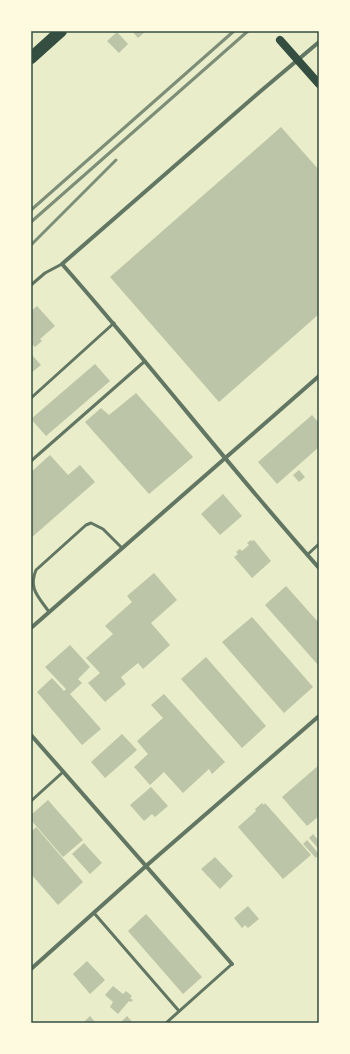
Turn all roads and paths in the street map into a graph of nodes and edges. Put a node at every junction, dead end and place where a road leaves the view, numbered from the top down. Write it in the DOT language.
graph roads {
  1 [pos="62,31"];
  2 [pos="280,40"];
  3 [pos="319,42"];
  4 [pos="31,58"];
  5 [pos="319,84"];
  6 [pos="62,264"];
  7 [pos="31,285"];
  8 [pos="114,323"];
  9 [pos="145,361"];
  10 [pos="319,376"];
  11 [pos="31,398"];
  12 [pos="225,459"];
  13 [pos="31,460"];
  14 [pos="319,544"];
  15 [pos="122,548"];
  16 [pos="307,554"];
  17 [pos="319,568"];
  18 [pos="49,612"];
  19 [pos="31,628"];
  20 [pos="319,716"];
  21 [pos="31,735"];
  22 [pos="63,772"];
  23 [pos="31,801"];
  24 [pos="146,866"];
  25 [pos="94,913"];
  26 [pos="232,964"];
  27 [pos="31,969"];
  28 [pos="179,1011"];
  29 [pos="166,1023"];
  1 -- 4 [label="highway"];
  2 -- 5 [label="main road"];
  3 -- 6 [label="street"];
  6 -- 7 [label="lane"];
  6 -- 8 [label="street"];
  8 -- 9 [label="street"];
  8 -- 11 [label="lane"];
  9 -- 12 [label="street"];
  9 -- 13 [label="lane"];
  10 -- 12 [label="street"];
  12 -- 15 [label="street"];
  12 -- 16 [label="street"];
  14 -- 16 [label="lane"];
  15 -- 18 [label="street"];
  15 -- 18 [label="lane"];
  16 -- 17 [label="street"];
  18 -- 19 [label="street"];
  20 -- 24 [label="street"];
  21 -- 22 [label="street"];
  22 -- 23 [label="lane"];
  22 -- 24 [label="street"];
  24 -- 25 [label="street"];
  24 -- 26 [label="street"];
  25 -- 27 [label="street"];
  25 -- 28 [label="lane"];
  26 -- 28 [label="lane"];
  28 -- 29 [label="lane"];
}
